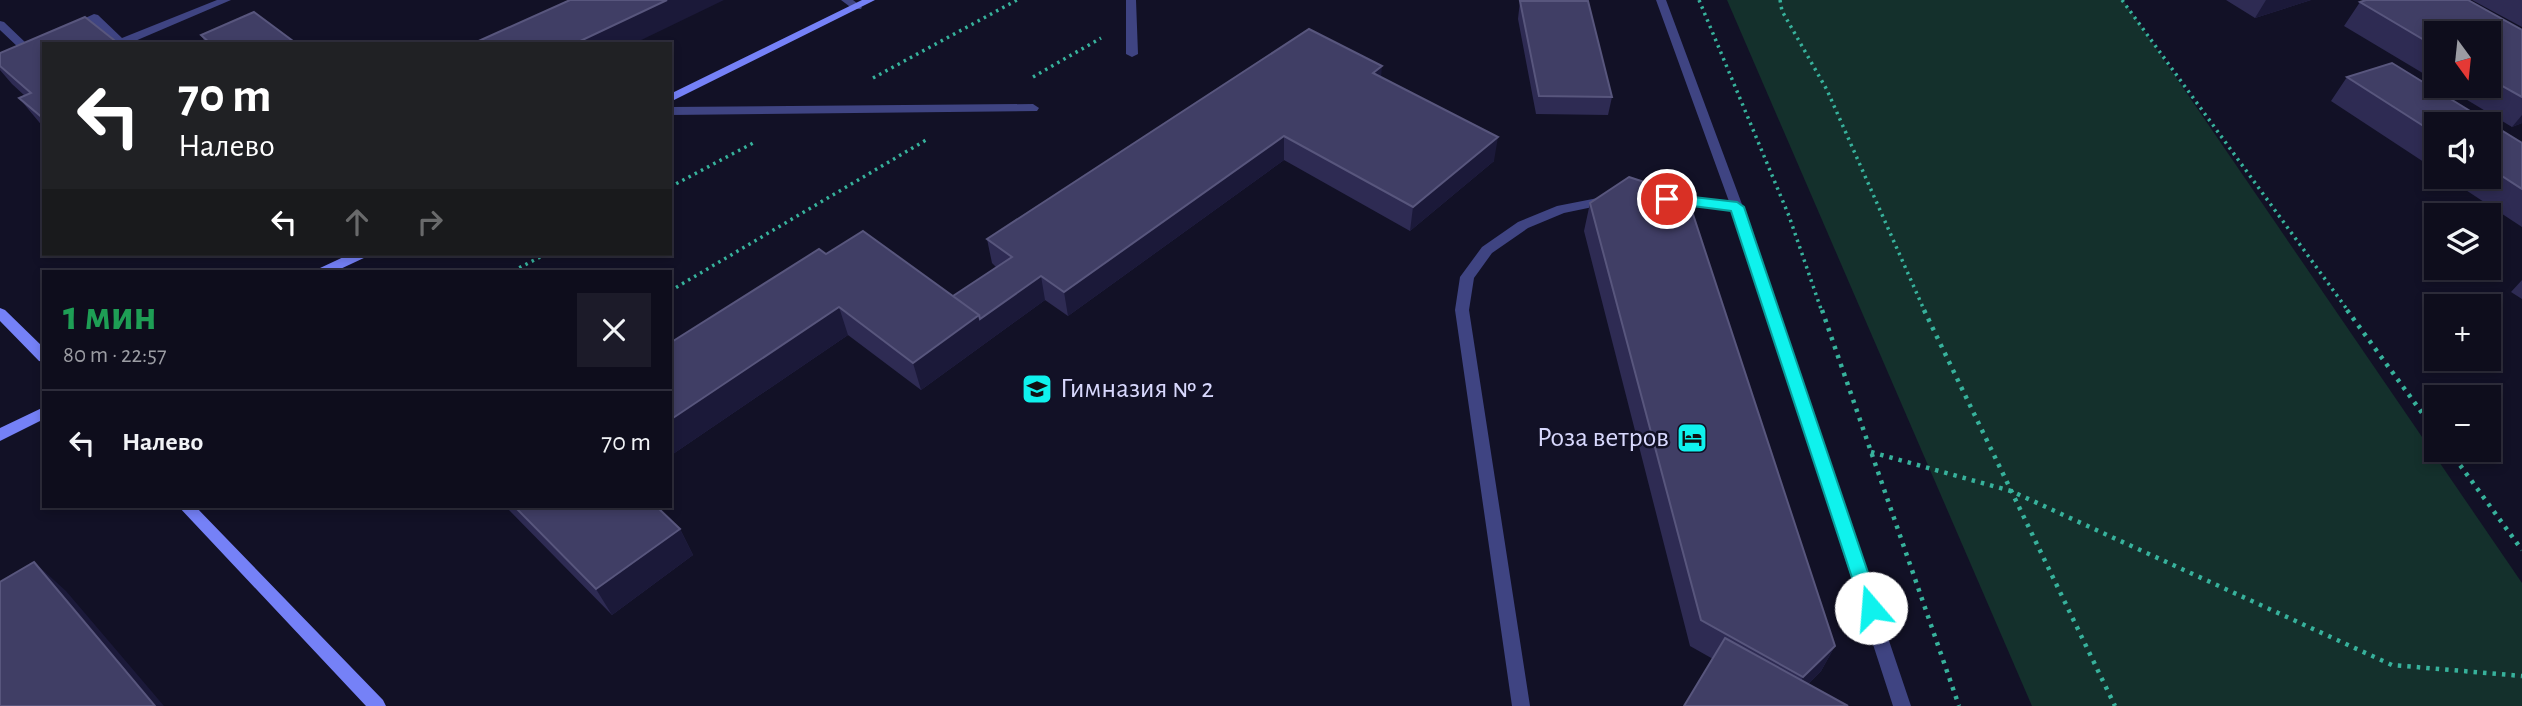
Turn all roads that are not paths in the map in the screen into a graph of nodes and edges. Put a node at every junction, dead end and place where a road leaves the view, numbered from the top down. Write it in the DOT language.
graph roads {
  1 [pos="226,0"];
  2 [pos="870,0"];
  3 [pos="1130,0"];
  4 [pos="1661,0"];
  5 [pos="851,3"];
  6 [pos="0,24"];
  7 [pos="61,31"];
  8 [pos="38,40"];
  9 [pos="119,42"];
  10 [pos="122,42"];
  11 [pos="1132,54"];
  12 [pos="672,98"];
  13 [pos="1033,108"];
  14 [pos="672,111"];
  15 [pos="1656,199"];
  16 [pos="1622,200"];
  17 [pos="1737,207"];
  18 [pos="356,256"];
  19 [pos="328,270"];
  20 [pos="0,313"];
  21 [pos="42,355"];
  22 [pos="42,413"];
  23 [pos="0,435"];
  24 [pos="189,508"];
  25 [pos="377,706"];
  26 [pos="1521,706"];
  27 [pos="1902,706"];
  1 -- 10 [label="street"];
  2 -- 5 [label="street"];
  3 -- 11 [label="street"];
  4 -- 17 [label="street"];
  5 -- 12 [label="street"];
  6 -- 8 [label="street"];
  7 -- 9 [label="street"];
  13 -- 14 [label="street"];
  15 -- 17 [label="street"];
  16 -- 26 [label="street"];
  17 -- 27 [label="street"];
  18 -- 19 [label="street"];
  20 -- 21 [label="street"];
  22 -- 23 [label="street"];
  24 -- 25 [label="street"];
}
